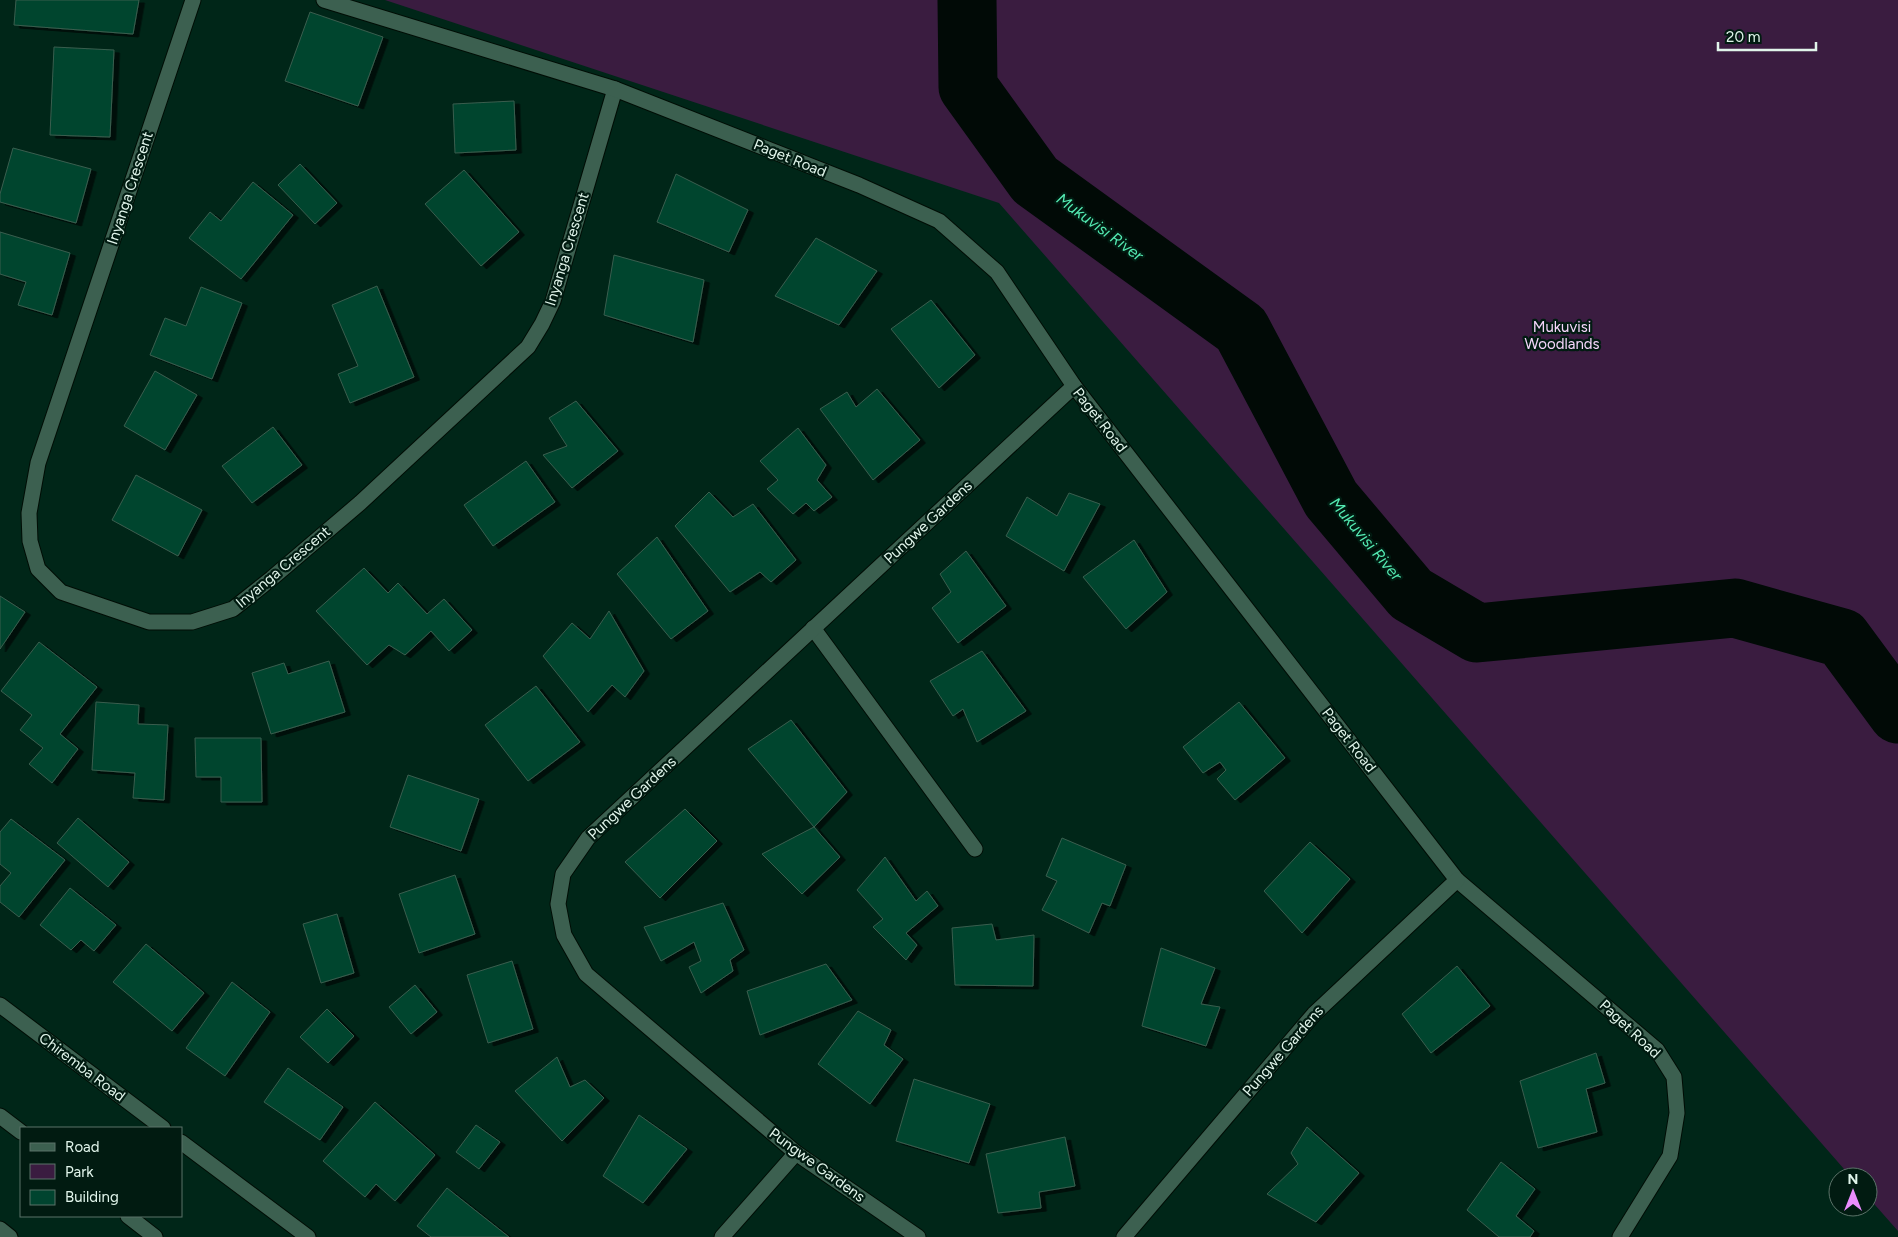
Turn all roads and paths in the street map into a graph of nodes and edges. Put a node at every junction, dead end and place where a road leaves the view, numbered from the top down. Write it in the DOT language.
graph roads {
  1 [pos="193,0"];
  2 [pos="324,0"];
  3 [pos="615,89"];
  4 [pos="1074,386"];
  5 [pos="814,628"];
  6 [pos="975,848"];
  7 [pos="1457,880"];
  8 [pos="0,1005"];
  9 [pos="0,1116"];
  10 [pos="163,1127"];
  11 [pos="20,1131"];
  12 [pos="182,1143"];
  13 [pos="796,1153"];
  14 [pos="129,1217"];
  15 [pos="0,1229"];
  16 [pos="10,1237"];
  17 [pos="155,1237"];
  18 [pos="308,1237"];
  19 [pos="722,1237"];
  20 [pos="918,1237"];
  21 [pos="1124,1237"];
  22 [pos="1620,1237"];
  1 -- 3 [label="street, Inyanga Crescent"];
  2 -- 3 [label="street, Paget Road"];
  3 -- 4 [label="street, Paget Road"];
  4 -- 5 [label="street, Pungwe Gardens"];
  4 -- 7 [label="street, Paget Road"];
  5 -- 6 [label="street"];
  5 -- 13 [label="street, Pungwe Gardens"];
  7 -- 21 [label="street, Pungwe Gardens"];
  7 -- 22 [label="street, Paget Road"];
  8 -- 10 [label="street, Chiremba Road"];
  9 -- 11 [label="street"];
  12 -- 18 [label="street"];
  13 -- 19 [label="street"];
  13 -- 20 [label="street, Pungwe Gardens"];
  14 -- 17 [label="street"];
  15 -- 16 [label="street"];
}
